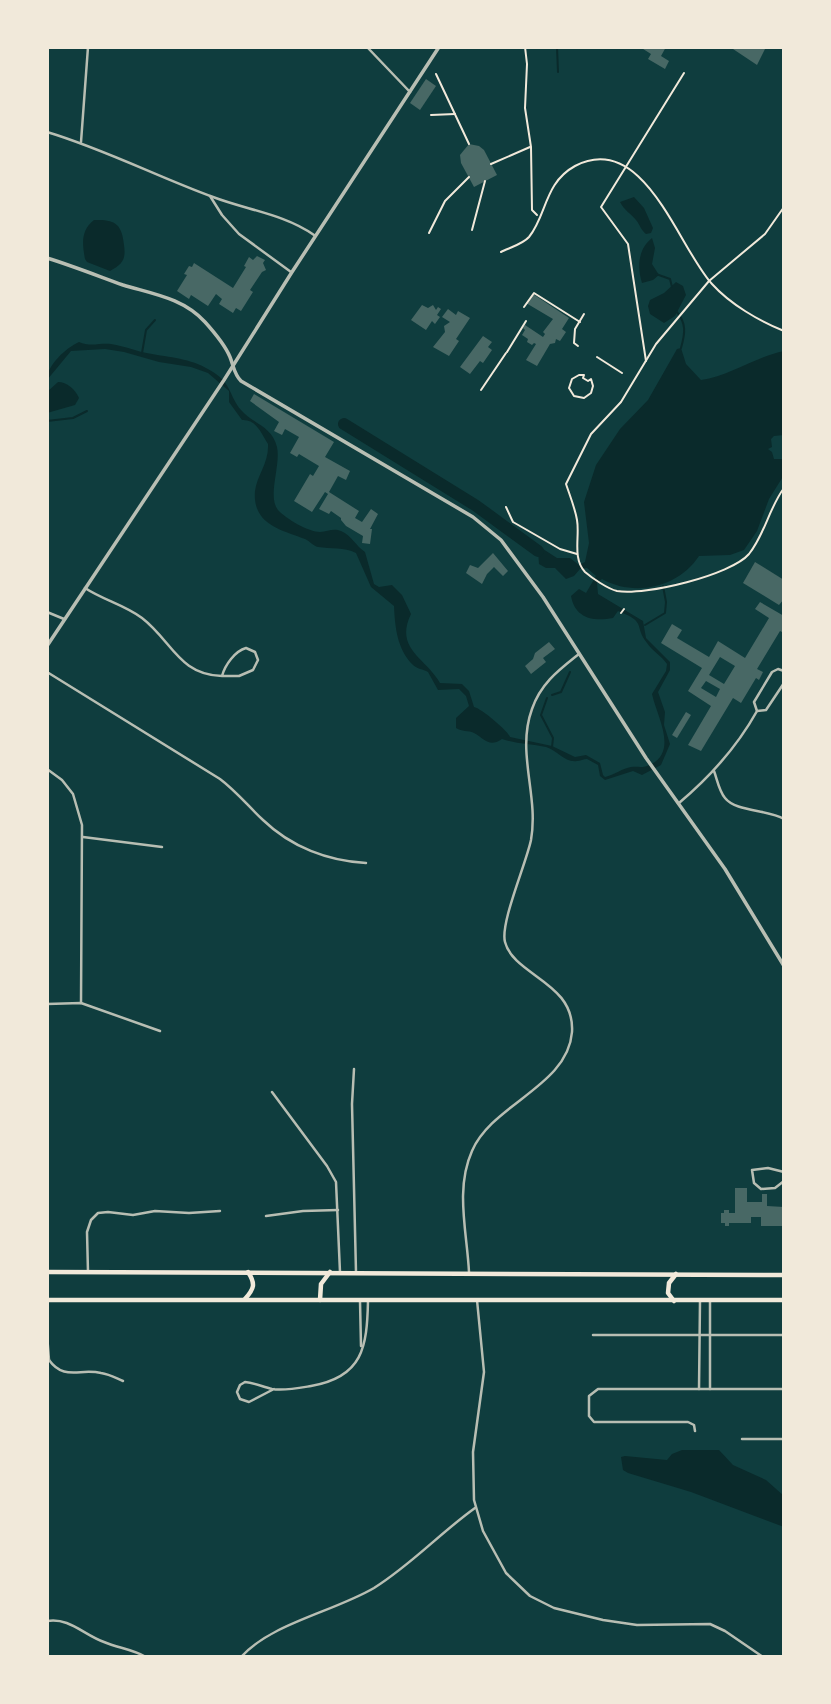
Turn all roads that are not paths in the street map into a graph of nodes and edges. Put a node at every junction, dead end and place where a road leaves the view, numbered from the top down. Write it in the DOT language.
graph roads {
  1 [pos="88,47"];
  2 [pos="367,47"];
  3 [pos="439,47"];
  4 [pos="410,92"];
  5 [pos="47,132"];
  6 [pos="81,142"];
  7 [pos="210,196"];
  8 [pos="315,236"];
  9 [pos="47,258"];
  10 [pos="292,272"];
  11 [pos="232,368"];
  12 [pos="85,588"];
  13 [pos="47,612"];
  14 [pos="65,619"];
  15 [pos="47,646"];
  16 [pos="579,654"];
  17 [pos="784,671"];
  18 [pos="47,672"];
  19 [pos="222,676"];
  20 [pos="784,683"];
  21 [pos="757,711"];
  22 [pos="47,769"];
  23 [pos="714,771"];
  24 [pos="679,803"];
  25 [pos="784,819"];
  26 [pos="83,837"];
  27 [pos="162,846"];
  28 [pos="366,863"];
  29 [pos="784,966"];
  30 [pos="81,1003"];
  31 [pos="47,1004"];
  32 [pos="160,1031"];
  33 [pos="354,1069"];
  34 [pos="272,1092"];
  35 [pos="784,1172"];
  36 [pos="784,1181"];
  37 [pos="338,1210"];
  38 [pos="220,1212"];
  39 [pos="266,1216"];
  40 [pos="47,1272"];
  41 [pos="88,1272"];
  42 [pos="248,1272"];
  43 [pos="331,1272"];
  44 [pos="340,1272"];
  45 [pos="356,1272"];
  46 [pos="469,1273"];
  47 [pos="677,1273"];
  48 [pos="784,1275"];
  49 [pos="47,1300"];
  50 [pos="244,1300"];
  51 [pos="320,1300"];
  52 [pos="477,1300"];
  53 [pos="784,1300"];
  54 [pos="360,1301"];
  55 [pos="368,1301"];
  56 [pos="674,1301"];
  57 [pos="700,1301"];
  58 [pos="710,1301"];
  59 [pos="47,1334"];
  60 [pos="593,1335"];
  61 [pos="699,1335"];
  62 [pos="710,1335"];
  63 [pos="784,1335"];
  64 [pos="362,1349"];
  65 [pos="48,1361"];
  66 [pos="123,1381"];
  67 [pos="274,1389"];
  68 [pos="699,1389"];
  69 [pos="710,1389"];
  70 [pos="784,1389"];
  71 [pos="695,1431"];
  72 [pos="784,1439"];
  73 [pos="743,1440"];
  74 [pos="475,1508"];
  75 [pos="47,1621"];
  76 [pos="755,1651"];
  77 [pos="146,1657"];
  78 [pos="241,1657"];
  79 [pos="755,1657"];
  80 [pos="762,1657"];
  1 -- 6 [label="street"];
  2 -- 4 [label="street"];
  3 -- 4 [label="street"];
  4 -- 8 [label="street"];
  5 -- 6 [label="street"];
  6 -- 7 [label="street"];
  7 -- 8 [label="street"];
  7 -- 10 [label="street"];
  8 -- 10 [label="street"];
  9 -- 11 [label="street"];
  10 -- 11 [label="street"];
  11 -- 12 [label="street"];
  11 -- 16 [label="street"];
  12 -- 14 [label="street"];
  12 -- 19 [label="street"];
  13 -- 14 [label="street"];
  14 -- 15 [label="street"];
  16 -- 24 [label="street"];
  16 -- 46 [label="street"];
  17 -- 21 [label="street"];
  18 -- 28 [label="street"];
  19 -- 19 [label="street"];
  20 -- 21 [label="street"];
  21 -- 23 [label="street"];
  22 -- 26 [label="street"];
  23 -- 24 [label="street"];
  23 -- 25 [label="street"];
  24 -- 29 [label="street"];
  26 -- 27 [label="street"];
  26 -- 30 [label="street"];
  30 -- 31 [label="street"];
  30 -- 32 [label="street"];
  33 -- 45 [label="street"];
  34 -- 37 [label="street"];
  35 -- 36 [label="street"];
  37 -- 39 [label="street"];
  37 -- 44 [label="street"];
  38 -- 41 [label="street"];
  40 -- 41 [label="main road"];
  41 -- 42 [label="main road"];
  42 -- 43 [label="main road"];
  42 -- 50 [label="main road"];
  43 -- 44 [label="main road"];
  43 -- 51 [label="main road"];
  44 -- 45 [label="main road"];
  45 -- 46 [label="main road"];
  46 -- 47 [label="main road"];
  47 -- 48 [label="main road"];
  47 -- 56 [label="main road"];
  49 -- 50 [label="main road"];
  50 -- 51 [label="main road"];
  51 -- 54 [label="main road"];
  52 -- 55 [label="main road"];
  52 -- 56 [label="main road"];
  52 -- 74 [label="street"];
  53 -- 58 [label="main road"];
  54 -- 55 [label="main road"];
  54 -- 64 [label="street"];
  55 -- 64 [label="street"];
  56 -- 57 [label="main road"];
  57 -- 58 [label="main road"];
  57 -- 61 [label="street"];
  58 -- 62 [label="street"];
  59 -- 65 [label="street"];
  60 -- 61 [label="street"];
  61 -- 62 [label="street"];
  61 -- 68 [label="street"];
  62 -- 63 [label="street"];
  62 -- 69 [label="street"];
  64 -- 67 [label="street"];
  65 -- 66 [label="street"];
  67 -- 67 [label="street"];
  68 -- 69 [label="street"];
  68 -- 71 [label="street"];
  69 -- 70 [label="street"];
  72 -- 73 [label="street"];
  74 -- 76 [label="street"];
  74 -- 78 [label="street"];
  75 -- 77 [label="street"];
  76 -- 79 [label="street"];
  76 -- 80 [label="street"];
}
